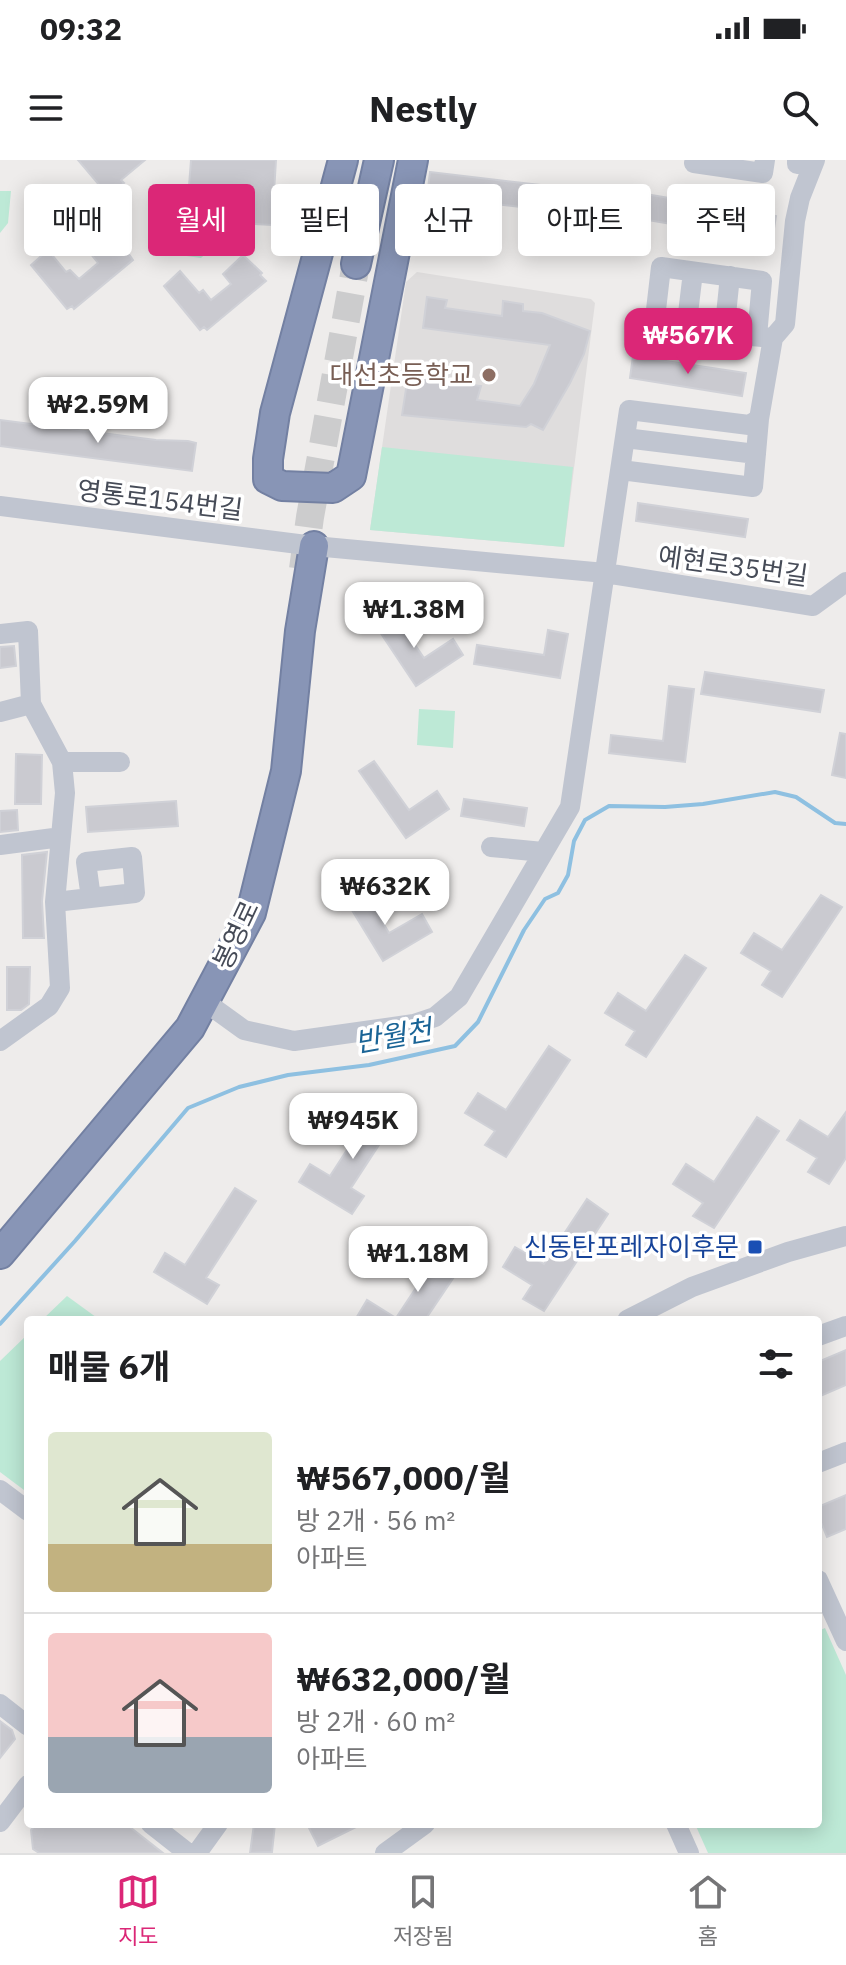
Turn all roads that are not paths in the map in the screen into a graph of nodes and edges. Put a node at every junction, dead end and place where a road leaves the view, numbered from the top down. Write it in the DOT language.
graph roads {
  1 [pos="343,160"];
  2 [pos="379,160"];
  3 [pos="413,160"];
  4 [pos="695,160"];
  5 [pos="803,161"];
  6 [pos="764,166"];
  7 [pos="356,264"];
  8 [pos="693,272"];
  9 [pos="730,276"];
  10 [pos="686,330"];
  11 [pos="724,334"];
  12 [pos="765,337"];
  13 [pos="759,419"];
  14 [pos="625,438"];
  15 [pos="756,454"];
  16 [pos="621,470"];
  17 [pos="0,506"];
  18 [pos="314,546"];
  19 [pos="605,573"];
  20 [pos="846,582"];
  21 [pos="0,634"];
  22 [pos="31,704"];
  23 [pos="0,712"];
  24 [pos="62,762"];
  25 [pos="120,762"];
  26 [pos="61,837"];
  27 [pos="0,845"];
  28 [pos="491,847"];
  29 [pos="543,852"];
  30 [pos="91,898"];
  31 [pos="55,902"];
  32 [pos="204,1001"];
  33 [pos="0,1041"];
  34 [pos="846,1236"];
  35 [pos="0,1254"];
  36 [pos="635,1316"];
  37 [pos="846,1326"];
  38 [pos="822,1335"];
  39 [pos="846,1452"];
  40 [pos="822,1461"];
  41 [pos="0,1490"];
  42 [pos="24,1508"];
  43 [pos="822,1588"];
  44 [pos="832,1608"];
  45 [pos="846,1641"];
  46 [pos="0,1704"];
  47 [pos="24,1723"];
  48 [pos="24,1790"];
  49 [pos="0,1822"];
  50 [pos="156,1828"];
  51 [pos="215,1828"];
  52 [pos="419,1828"];
  53 [pos="678,1828"];
  54 [pos="188,1853"];
  55 [pos="197,1853"];
  56 [pos="385,1853"];
  57 [pos="689,1853"];
  1 -- 3 [label="highway"];
  2 -- 7 [label="highway"];
  4 -- 6 [label="street"];
  5 -- 12 [label="street"];
  8 -- 9 [label="street"];
  8 -- 10 [label="street"];
  8 -- 10 [label="street"];
  9 -- 11 [label="street"];
  9 -- 12 [label="street"];
  10 -- 11 [label="street"];
  11 -- 12 [label="street"];
  12 -- 13 [label="street"];
  13 -- 14 [label="street"];
  13 -- 15 [label="street"];
  14 -- 15 [label="street"];
  14 -- 16 [label="street"];
  15 -- 16 [label="street"];
  16 -- 19 [label="street"];
  17 -- 18 [label="street, 영통로154번길"];
  18 -- 19 [label="street, 영통로154번길"];
  18 -- 32 [label="highway, 봉영로"];
  19 -- 20 [label="street, 예현로35번길"];
  19 -- 29 [label="street"];
  21 -- 22 [label="street"];
  22 -- 23 [label="street"];
  22 -- 24 [label="street"];
  24 -- 25 [label="street"];
  24 -- 26 [label="street"];
  26 -- 27 [label="street"];
  26 -- 31 [label="street"];
  28 -- 29 [label="street"];
  29 -- 32 [label="street"];
  30 -- 31 [label="street"];
  31 -- 33 [label="street"];
  32 -- 35 [label="highway, 봉영로"];
  34 -- 36 [label="street"];
  37 -- 38 [label="street"];
  39 -- 40 [label="street"];
  41 -- 42 [label="street"];
  43 -- 44 [label="street"];
  44 -- 45 [label="street"];
  46 -- 47 [label="street"];
  48 -- 49 [label="street"];
  50 -- 54 [label="street"];
  51 -- 55 [label="street"];
  52 -- 56 [label="street"];
  53 -- 57 [label="street"];
}
